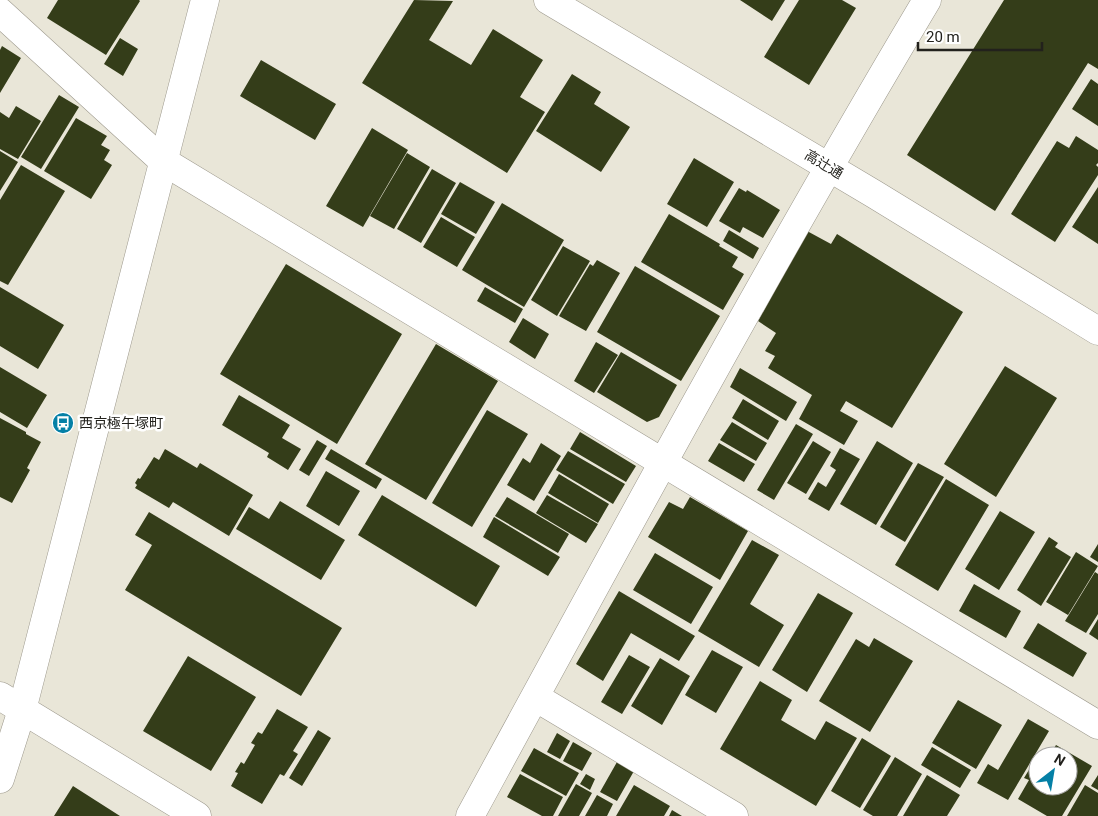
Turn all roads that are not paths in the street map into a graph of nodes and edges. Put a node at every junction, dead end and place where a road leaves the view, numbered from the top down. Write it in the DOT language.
graph roads {
  1 [pos="205,0"];
  2 [pos="548,0"];
  3 [pos="927,0"];
  4 [pos="0,12"];
  5 [pos="163,161"];
  6 [pos="828,167"];
  7 [pos="1098,331"];
  8 [pos="662,462"];
  9 [pos="535,697"];
  10 [pos="11,703"];
  11 [pos="1098,725"];
  12 [pos="0,779"];
  13 [pos="197,816"];
  14 [pos="470,816"];
  15 [pos="734,816"];
  1 -- 5 [label="street"];
  2 -- 6 [label="street, 高辻通"];
  3 -- 6 [label="street"];
  4 -- 5 [label="street"];
  5 -- 8 [label="street"];
  5 -- 10 [label="street"];
  6 -- 7 [label="street, 高辻通"];
  6 -- 8 [label="street"];
  8 -- 9 [label="street"];
  8 -- 11 [label="street"];
  9 -- 14 [label="street"];
  9 -- 15 [label="street"];
  10 -- 12 [label="street"];
  10 -- 13 [label="street"];
}
